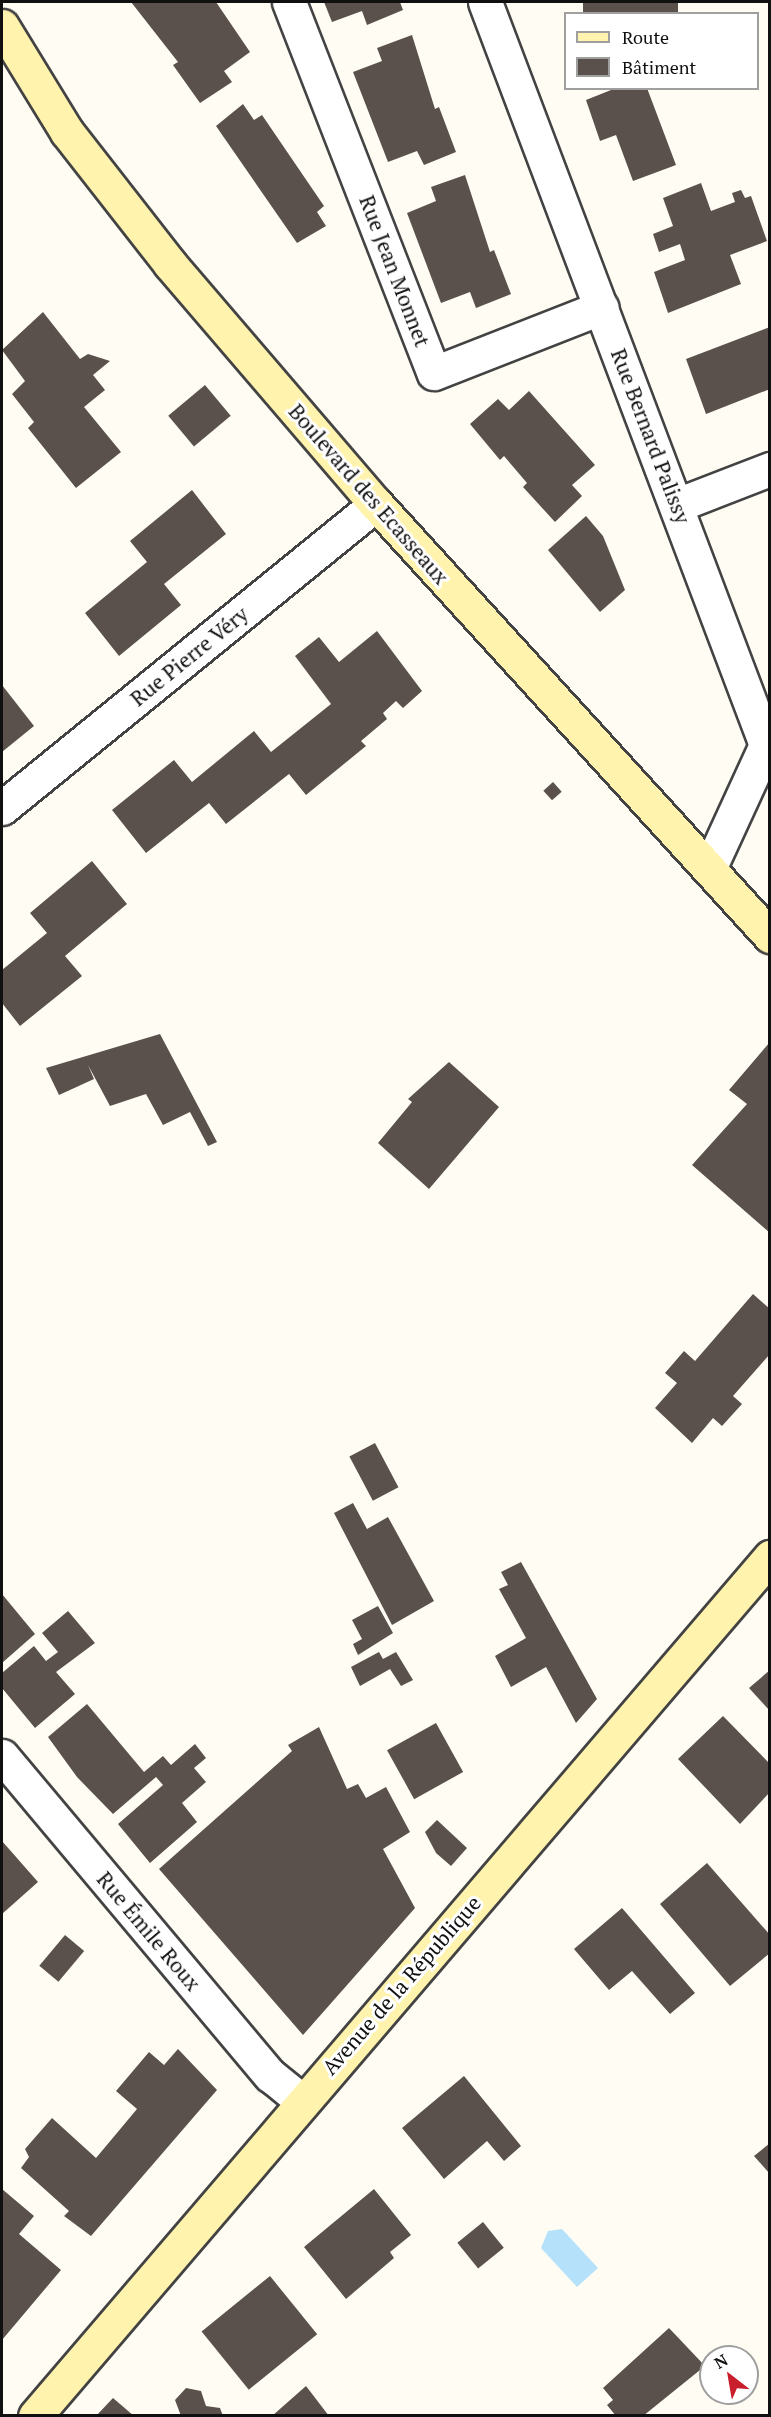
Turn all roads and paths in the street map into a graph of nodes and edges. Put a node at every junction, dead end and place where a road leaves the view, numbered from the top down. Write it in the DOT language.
graph roads {
  1 [pos="290,2"];
  2 [pos="484,2"];
  3 [pos="2,26"];
  4 [pos="602,308"];
  5 [pos="770,469"];
  6 [pos="376,504"];
  7 [pos="677,505"];
  8 [pos="2,808"];
  9 [pos="709,869"];
  10 [pos="770,936"];
  11 [pos="769,1559"];
  12 [pos="2,1756"];
  13 [pos="302,2101"];
  14 [pos="35,2415"];
  1 -- 4 [label="street, Rue Jean Monnet"];
  2 -- 4 [label="street, Rue Bernard Palissy"];
  3 -- 6 [label="street, Boulevard des Ecasseaux"];
  4 -- 7 [label="street, Rue Bernard Palissy"];
  5 -- 7 [label="street"];
  6 -- 8 [label="street, Rue Pierre Véry"];
  6 -- 9 [label="street, Boulevard des Ecasseaux"];
  7 -- 9 [label="street, Rue Bernard Palissy"];
  9 -- 10 [label="street, Boulevard des Ecasseaux"];
  11 -- 13 [label="street, Avenue de la République"];
  12 -- 13 [label="street, Rue Émile Roux"];
  13 -- 14 [label="street, Avenue de la République"];
}
